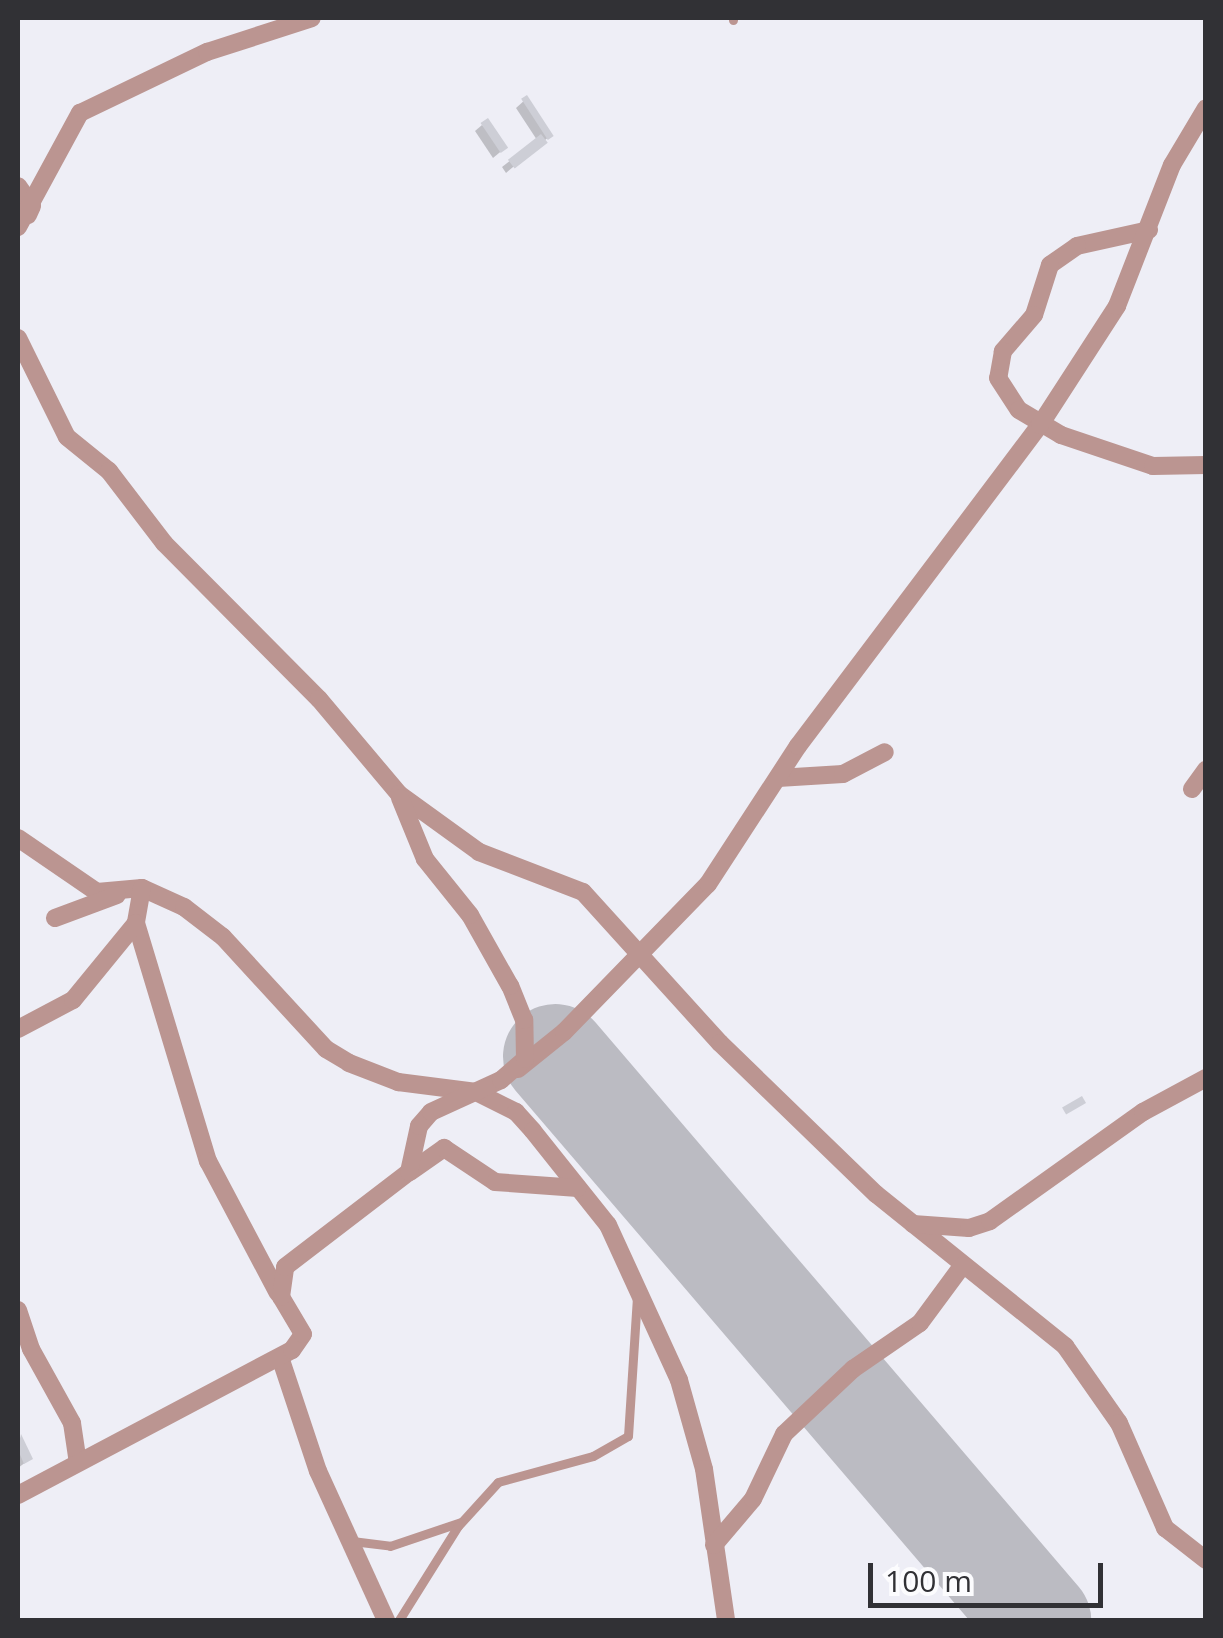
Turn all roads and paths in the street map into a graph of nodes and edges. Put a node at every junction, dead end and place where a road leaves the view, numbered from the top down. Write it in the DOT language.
graph roads {
  1 [pos="312,18"];
  2 [pos="1206,108"];
  3 [pos="18,186"];
  4 [pos="23,215"];
  5 [pos="1149,230"];
  6 [pos="18,238"];
  7 [pos="18,338"];
  8 [pos="1040,426"];
  9 [pos="1206,465"];
  10 [pos="885,752"];
  11 [pos="1206,770"];
  12 [pos="778,778"];
  13 [pos="1192,789"];
  14 [pos="398,794"];
  15 [pos="20,842"];
  16 [pos="142,888"];
  17 [pos="122,894"];
  18 [pos="56,918"];
  19 [pos="136,923"];
  20 [pos="637,952"];
  21 [pos="18,1029"];
  22 [pos="518,1068"];
  23 [pos="1206,1078"];
  24 [pos="476,1092"];
  25 [pos="410,1172"];
  26 [pos="578,1188"];
  27 [pos="914,1224"];
  28 [pos="962,1266"];
  29 [pos="638,1285"];
  30 [pos="281,1298"];
  31 [pos="18,1310"];
  32 [pos="280,1358"];
  33 [pos="78,1464"];
  34 [pos="18,1495"];
  35 [pos="461,1522"];
  36 [pos="349,1540"];
  37 [pos="714,1545"];
  38 [pos="1206,1560"];
  39 [pos="386,1620"];
  40 [pos="398,1620"];
  41 [pos="726,1620"];
  1 -- 4 [label="street"];
  2 -- 5 [label="street"];
  3 -- 4 [label="street"];
  4 -- 6 [label="street"];
  5 -- 8 [label="street"];
  5 -- 8 [label="street"];
  7 -- 14 [label="street"];
  8 -- 9 [label="street"];
  8 -- 12 [label="street"];
  10 -- 12 [label="street"];
  11 -- 13 [label="street"];
  12 -- 20 [label="street"];
  14 -- 20 [label="street"];
  14 -- 22 [label="street"];
  15 -- 17 [label="street"];
  16 -- 17 [label="street"];
  16 -- 19 [label="street"];
  16 -- 24 [label="street"];
  17 -- 18 [label="street"];
  19 -- 21 [label="street"];
  19 -- 30 [label="street"];
  20 -- 22 [label="street"];
  20 -- 27 [label="street"];
  22 -- 24 [label="street"];
  23 -- 27 [label="street"];
  24 -- 25 [label="street"];
  24 -- 26 [label="street"];
  25 -- 26 [label="street"];
  25 -- 30 [label="street"];
  26 -- 29 [label="street"];
  27 -- 28 [label="street"];
  28 -- 37 [label="street"];
  28 -- 38 [label="street"];
  29 -- 35 [label="lane"];
  29 -- 37 [label="street"];
  30 -- 32 [label="street"];
  31 -- 33 [label="street"];
  32 -- 33 [label="street"];
  32 -- 36 [label="street"];
  33 -- 34 [label="street"];
  35 -- 36 [label="lane"];
  35 -- 40 [label="lane"];
  36 -- 39 [label="street"];
  37 -- 41 [label="street"];
}
